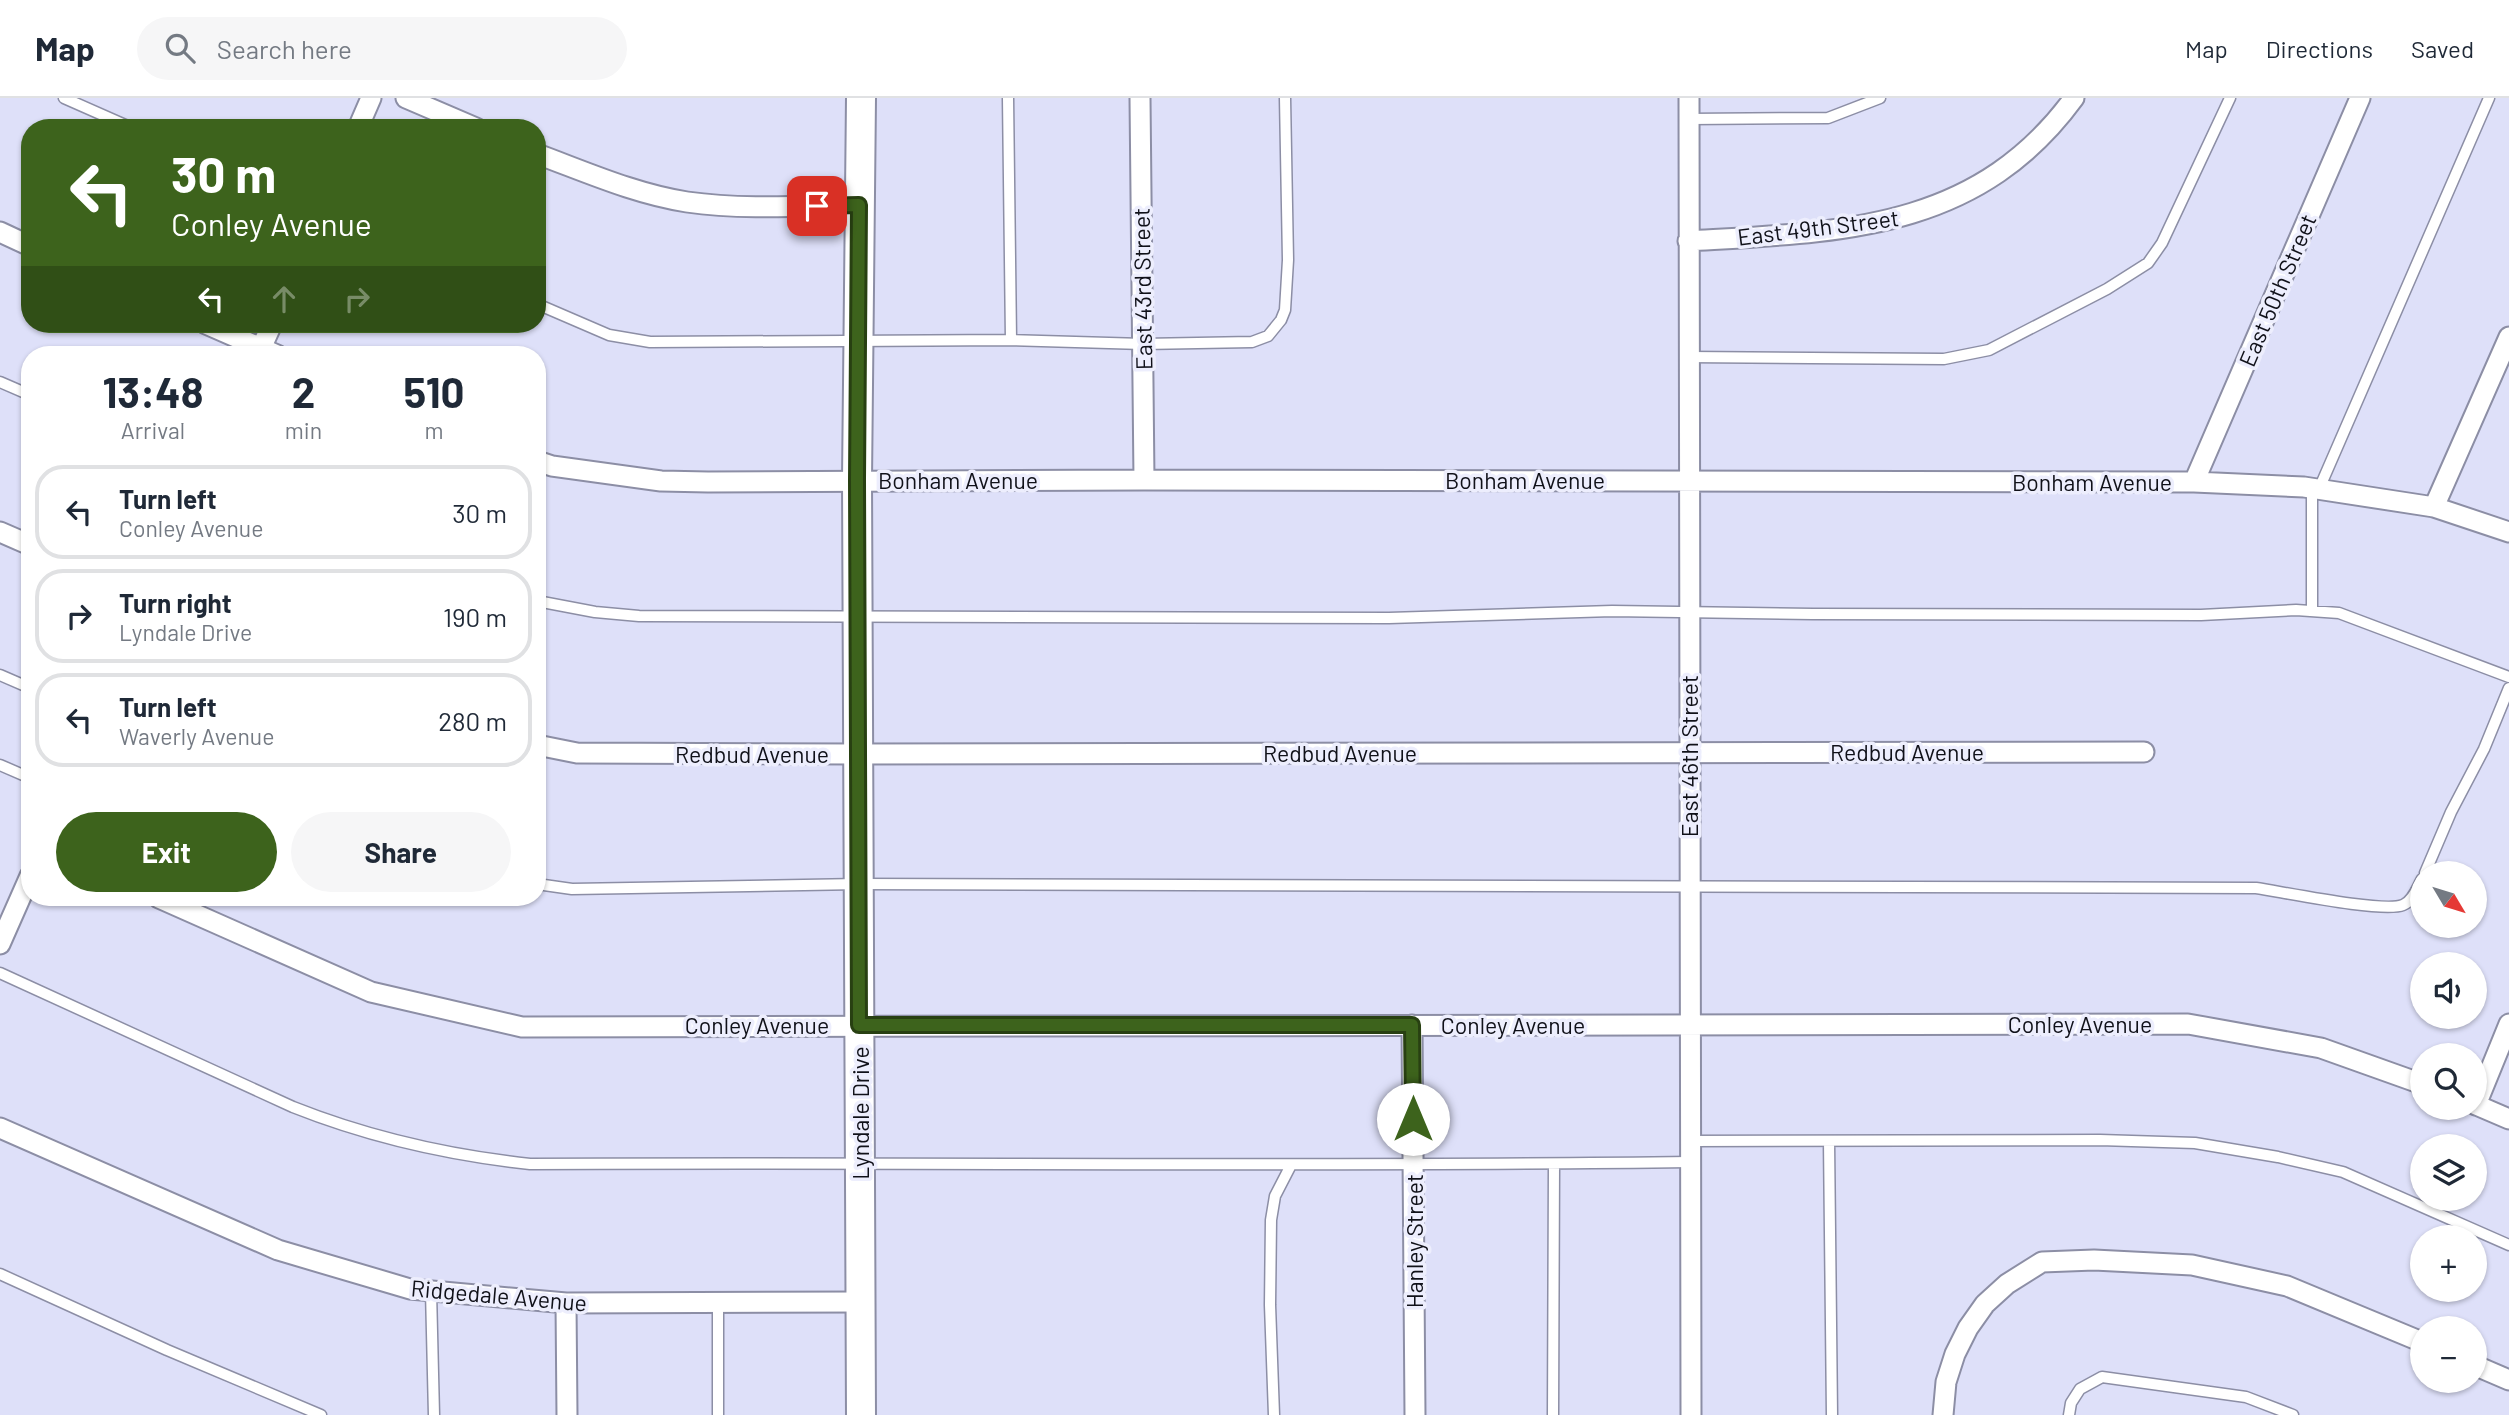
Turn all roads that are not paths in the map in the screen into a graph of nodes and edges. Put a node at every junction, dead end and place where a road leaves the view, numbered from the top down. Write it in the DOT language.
graph roads {
  1 [pos="64,98"];
  2 [pos="371,98"];
  3 [pos="406,98"];
  4 [pos="861,98"];
  5 [pos="1008,98"];
  6 [pos="1140,98"];
  7 [pos="1285,98"];
  8 [pos="1689,98"];
  9 [pos="1880,98"];
  10 [pos="2074,98"];
  11 [pos="2230,98"];
  12 [pos="2360,98"];
  13 [pos="2489,98"];
  14 [pos="112,119"];
  15 [pos="362,119"];
  16 [pos="455,119"];
  17 [pos="1689,119"];
  18 [pos="546,157"];
  19 [pos="859,205"];
  20 [pos="0,232"];
  21 [pos="1688,241"];
  22 [pos="21,242"];
  23 [pos="546,308"];
  24 [pos="225,333"];
  25 [pos="2509,338"];
  26 [pos="859,340"];
  27 [pos="1011,340"];
  28 [pos="1143,344"];
  29 [pos="252,346"];
  30 [pos="1688,357"];
  31 [pos="0,382"];
  32 [pos="21,391"];
  33 [pos="546,464"];
  34 [pos="857,480"];
  35 [pos="1144,480"];
  36 [pos="1688,480"];
  37 [pos="2194,482"];
  38 [pos="2316,489"];
  39 [pos="2434,507"];
  40 [pos="0,532"];
  41 [pos="2509,532"];
  42 [pos="21,541"];
  43 [pos="546,603"];
  44 [pos="2312,611"];
  45 [pos="1689,612"];
  46 [pos="858,616"];
  47 [pos="0,675"];
  48 [pos="2509,677"];
  49 [pos="21,684"];
  50 [pos="2509,688"];
  51 [pos="546,747"];
  52 [pos="2144,752"];
  53 [pos="1689,753"];
  54 [pos="858,754"];
  55 [pos="0,765"];
  56 [pos="21,774"];
  57 [pos="2430,861"];
  58 [pos="859,884"];
  59 [pos="546,885"];
  60 [pos="1689,888"];
  61 [pos="21,896"];
  62 [pos="2410,899"];
  63 [pos="177,906"];
  64 [pos="0,944"];
  65 [pos="0,973"];
  66 [pos="2509,1024"];
  67 [pos="859,1025"];
  68 [pos="1412,1025"];
  69 [pos="1690,1026"];
  70 [pos="2487,1076"];
  71 [pos="2410,1080"];
  72 [pos="2487,1110"];
  73 [pos="2509,1119"];
  74 [pos="0,1128"];
  75 [pos="1829,1141"];
  76 [pos="1690,1142"];
  77 [pos="1690,1162"];
  78 [pos="860,1163"];
  79 [pos="1554,1164"];
  80 [pos="1291,1165"];
  81 [pos="1413,1166"];
  82 [pos="2509,1245"];
  83 [pos="0,1274"];
  84 [pos="431,1291"];
  85 [pos="566,1303"];
  86 [pos="718,1303"];
  87 [pos="860,1303"];
  88 [pos="2410,1337"];
  89 [pos="2487,1371"];
  90 [pos="2509,1380"];
  91 [pos="321,1415"];
  92 [pos="434,1415"];
  93 [pos="567,1415"];
  94 [pos="718,1415"];
  95 [pos="861,1415"];
  96 [pos="1274,1415"];
  97 [pos="1415,1415"];
  98 [pos="1553,1415"];
  99 [pos="1691,1415"];
  100 [pos="1832,1415"];
  101 [pos="1943,1415"];
  102 [pos="2069,1415"];
  103 [pos="2293,1415"];
  1 -- 14 [label="lane"];
  2 -- 15 [label="street"];
  3 -- 16 [label="street"];
  4 -- 19 [label="street, Lyndale Drive"];
  5 -- 27 [label="lane"];
  6 -- 28 [label="street, East 43rd Street"];
  7 -- 28 [label="lane"];
  8 -- 17 [label="street, East 46th Street"];
  9 -- 17 [label="lane"];
  10 -- 21 [label="street, East 49th Street"];
  11 -- 30 [label="lane"];
  12 -- 37 [label="street, East 50th Street"];
  13 -- 38 [label="lane"];
  17 -- 21 [label="street, East 46th Street"];
  18 -- 19 [label="street"];
  19 -- 26 [label="street, Lyndale Drive"];
  20 -- 22 [label="street"];
  21 -- 30 [label="street, East 46th Street"];
  23 -- 26 [label="lane"];
  24 -- 29 [label="street"];
  25 -- 39 [label="street"];
  26 -- 27 [label="lane"];
  26 -- 34 [label="street, Lyndale Drive"];
  27 -- 28 [label="lane"];
  28 -- 35 [label="street, East 43rd Street"];
  30 -- 36 [label="street, East 46th Street"];
  31 -- 32 [label="lane"];
  33 -- 34 [label="street, Bonham Avenue"];
  34 -- 35 [label="street, Bonham Avenue"];
  34 -- 46 [label="street, Lyndale Drive"];
  35 -- 36 [label="street, Bonham Avenue"];
  36 -- 37 [label="street, Bonham Avenue"];
  36 -- 45 [label="street, East 46th Street"];
  37 -- 38 [label="street, Bonham Avenue"];
  38 -- 39 [label="street, Bonham Avenue"];
  38 -- 44 [label="lane"];
  39 -- 41 [label="street, Bonham Avenue"];
  40 -- 42 [label="street"];
  43 -- 46 [label="lane"];
  44 -- 45 [label="lane"];
  44 -- 48 [label="lane"];
  45 -- 46 [label="lane"];
  45 -- 53 [label="street, East 46th Street"];
  46 -- 54 [label="street, Lyndale Drive"];
  47 -- 49 [label="lane"];
  50 -- 57 [label="lane"];
  51 -- 54 [label="street, Redbud Avenue"];
  52 -- 53 [label="street, Redbud Avenue"];
  53 -- 54 [label="street, Redbud Avenue"];
  53 -- 60 [label="street, East 46th Street"];
  54 -- 58 [label="street, Lyndale Drive"];
  55 -- 56 [label="lane"];
  58 -- 59 [label="lane"];
  58 -- 60 [label="lane"];
  58 -- 67 [label="street, Lyndale Drive"];
  60 -- 62 [label="lane"];
  60 -- 69 [label="street, East 46th Street"];
  61 -- 64 [label="street"];
  63 -- 67 [label="street, Conley Avenue"];
  65 -- 78 [label="lane"];
  66 -- 70 [label="street"];
  67 -- 68 [label="street, Conley Avenue"];
  67 -- 78 [label="street, Lyndale Drive"];
  68 -- 69 [label="street, Conley Avenue"];
  68 -- 81 [label="street, Hanley Street"];
  69 -- 71 [label="street, Conley Avenue"];
  69 -- 76 [label="street, East 46th Street"];
  72 -- 73 [label="street"];
  74 -- 84 [label="street, Ridgedale Avenue"];
  75 -- 76 [label="lane"];
  75 -- 82 [label="lane"];
  75 -- 100 [label="lane"];
  76 -- 77 [label="street, East 46th Street"];
  77 -- 79 [label="lane"];
  77 -- 99 [label="street, East 46th Street"];
  78 -- 80 [label="lane"];
  78 -- 87 [label="street, Lyndale Drive"];
  79 -- 81 [label="lane"];
  79 -- 98 [label="lane"];
  80 -- 81 [label="lane"];
  80 -- 96 [label="lane"];
  81 -- 97 [label="street, Hanley Street"];
  83 -- 91 [label="lane"];
  84 -- 85 [label="street, Ridgedale Avenue"];
  84 -- 92 [label="lane"];
  85 -- 86 [label="street, Ridgedale Avenue"];
  85 -- 93 [label="street"];
  86 -- 87 [label="street, Ridgedale Avenue"];
  86 -- 94 [label="lane"];
  87 -- 95 [label="street, Lyndale Drive"];
  88 -- 101 [label="street"];
  89 -- 90 [label="street"];
  102 -- 103 [label="lane"];
}
